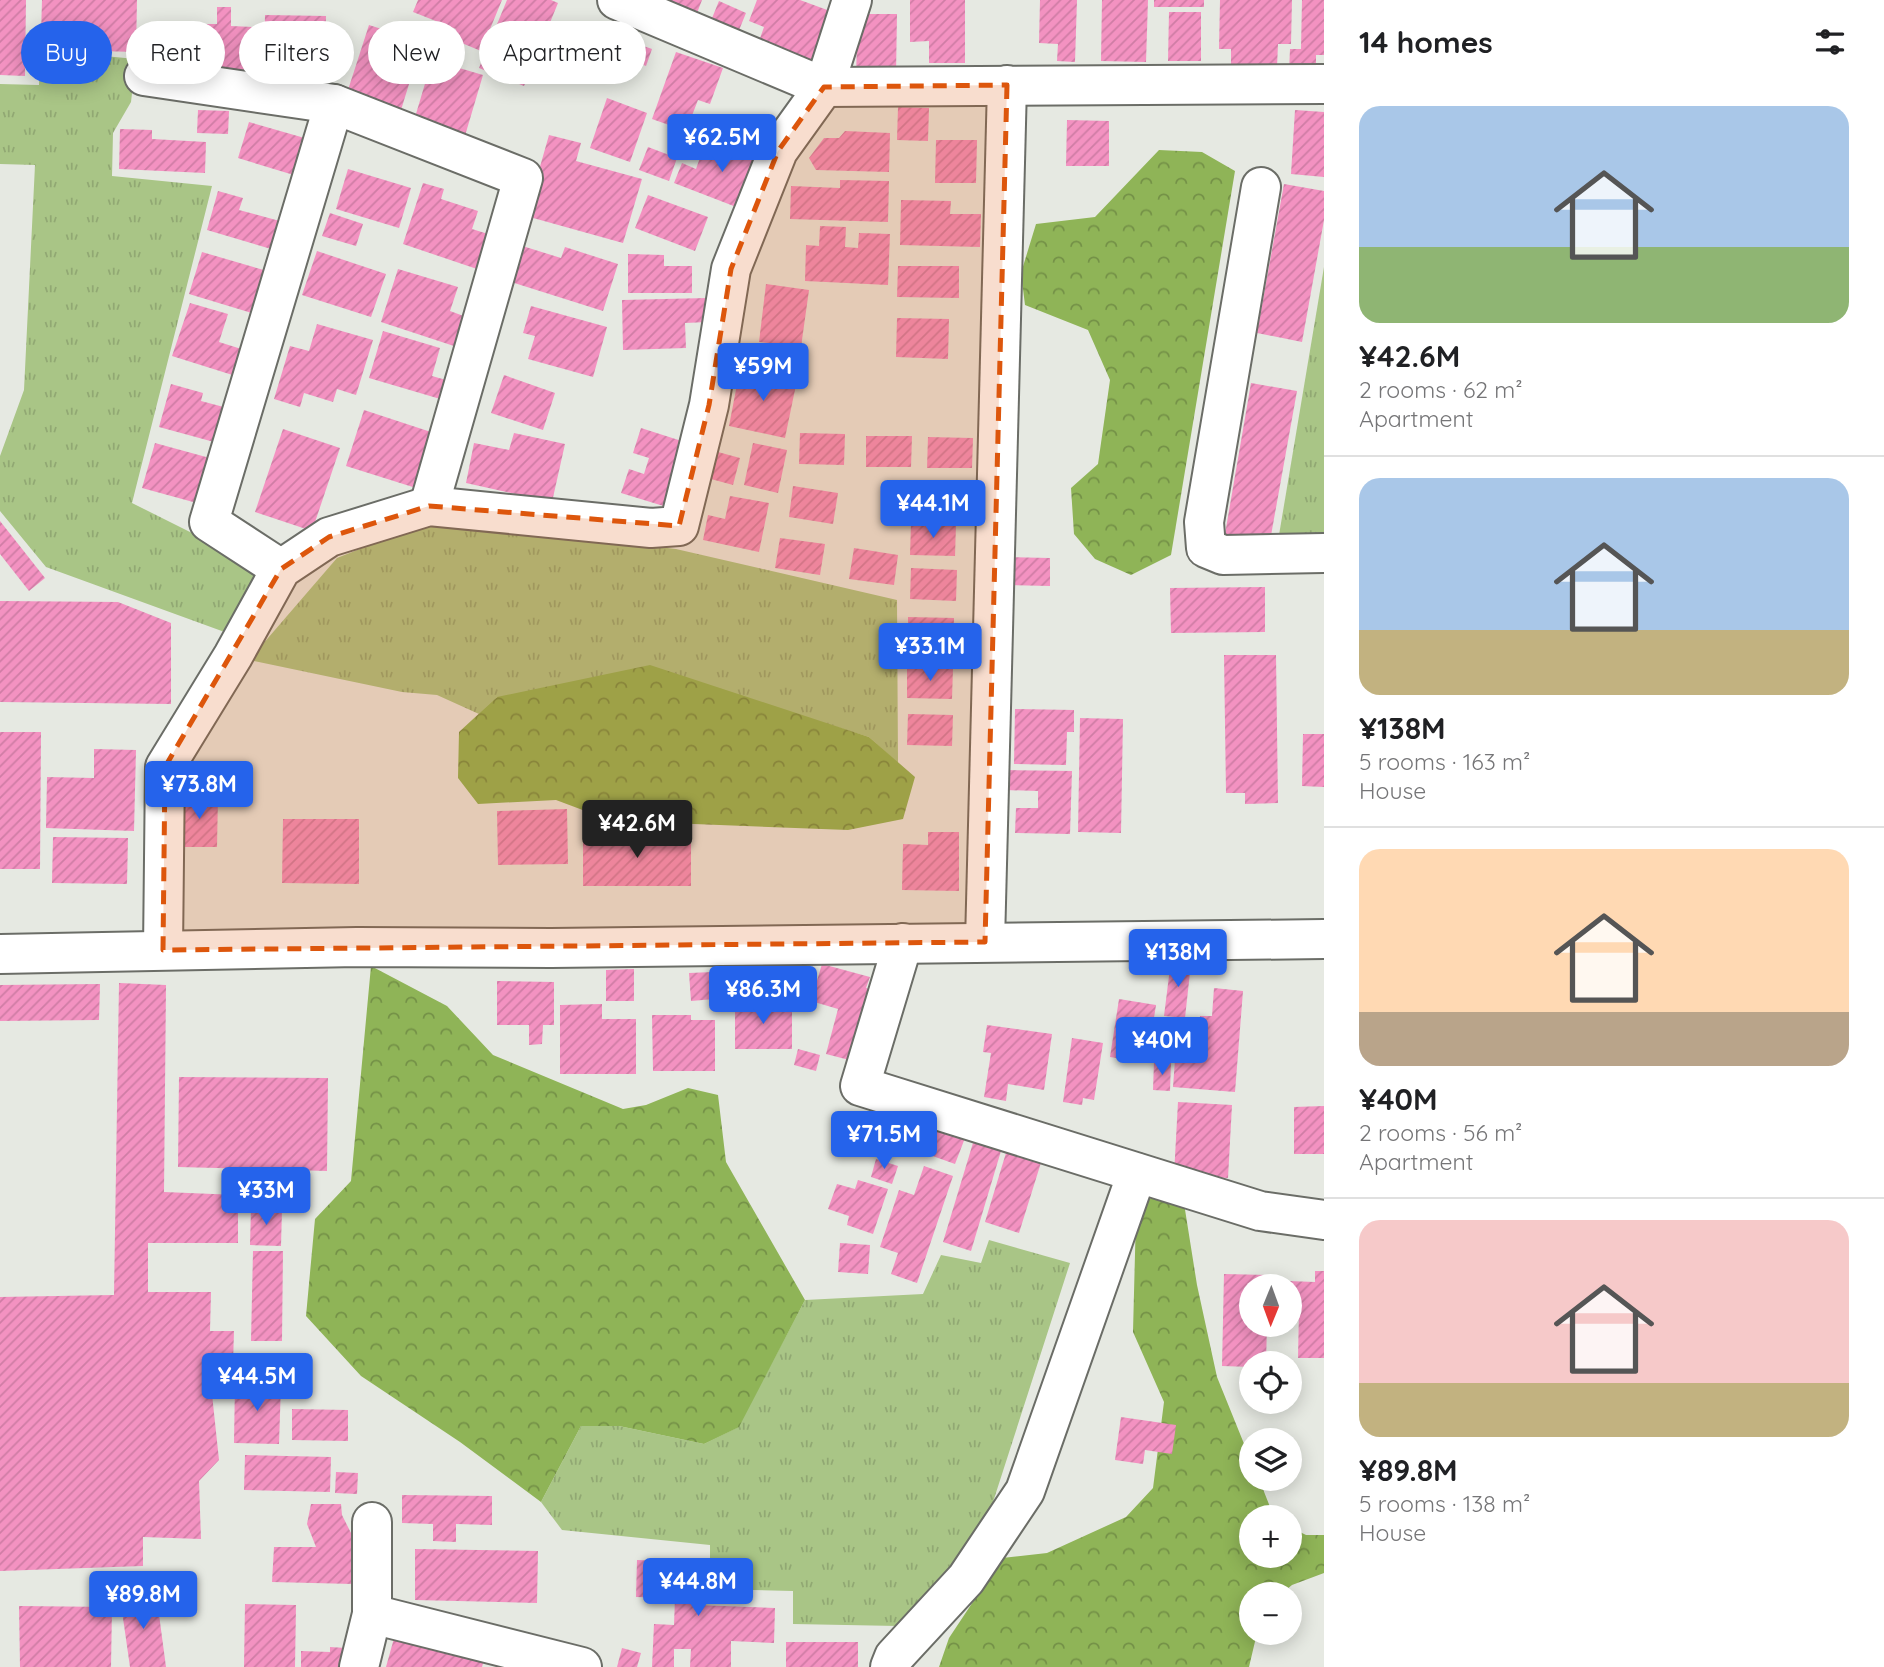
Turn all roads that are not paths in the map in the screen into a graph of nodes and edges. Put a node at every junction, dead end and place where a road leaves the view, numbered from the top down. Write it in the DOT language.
graph roads {
  1 [pos="617,0"];
  2 [pos="852,0"];
  3 [pos="198,84"];
  4 [pos="1324,84"];
  5 [pos="1007,85"];
  6 [pos="824,88"];
  7 [pos="334,104"];
  8 [pos="1261,187"];
  9 [pos="429,506"];
  10 [pos="1324,553"];
  11 [pos="281,569"];
  12 [pos="1324,939"];
  13 [pos="985,942"];
  14 [pos="903,943"];
  15 [pos="163,950"];
  16 [pos="0,954"];
  17 [pos="1137,1173"];
  18 [pos="1324,1220"];
  19 [pos="372,1522"];
  20 [pos="372,1614"];
  21 [pos="359,1667"];
  22 [pos="582,1667"];
  23 [pos="890,1667"];
  1 -- 6 [label="street"];
  2 -- 6 [label="street"];
  3 -- 7 [label="street"];
  4 -- 5 [label="street"];
  5 -- 6 [label="street"];
  5 -- 13 [label="street"];
  6 -- 9 [label="street"];
  7 -- 9 [label="street"];
  7 -- 11 [label="street"];
  8 -- 10 [label="street"];
  9 -- 11 [label="street"];
  11 -- 15 [label="street"];
  12 -- 13 [label="street"];
  13 -- 14 [label="street"];
  14 -- 15 [label="street"];
  14 -- 17 [label="street"];
  15 -- 16 [label="street"];
  17 -- 18 [label="street"];
  17 -- 23 [label="street"];
  19 -- 20 [label="street"];
  20 -- 21 [label="street"];
  20 -- 22 [label="street"];
}
